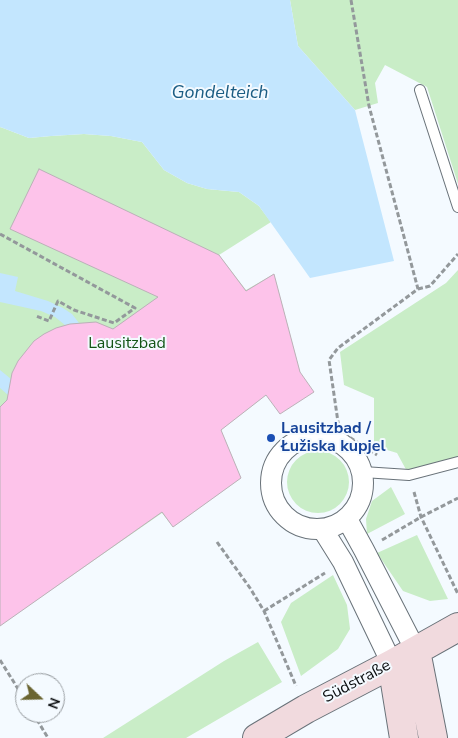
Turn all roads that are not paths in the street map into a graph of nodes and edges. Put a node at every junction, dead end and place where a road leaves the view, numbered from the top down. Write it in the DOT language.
graph roads {
  1 [pos="420,90"];
  2 [pos="458,207"];
  3 [pos="458,462"];
  4 [pos="363,472"];
  5 [pos="347,519"];
  6 [pos="323,530"];
  7 [pos="458,627"];
  8 [pos="416,651"];
  9 [pos="392,664"];
  10 [pos="257,738"];
  11 [pos="404,738"];
  12 [pos="433,738"];
  1 -- 2 [label="lane"];
  3 -- 4 [label="lane"];
  4 -- 5 [label="street"];
  4 -- 6 [label="street"];
  5 -- 6 [label="street"];
  5 -- 8 [label="street"];
  6 -- 9 [label="street"];
  7 -- 8 [label="main road, Südstraße"];
  8 -- 9 [label="main road, Südstraße"];
  8 -- 12 [label="main road"];
  9 -- 10 [label="main road, Südstraße"];
  9 -- 11 [label="main road"];
}
